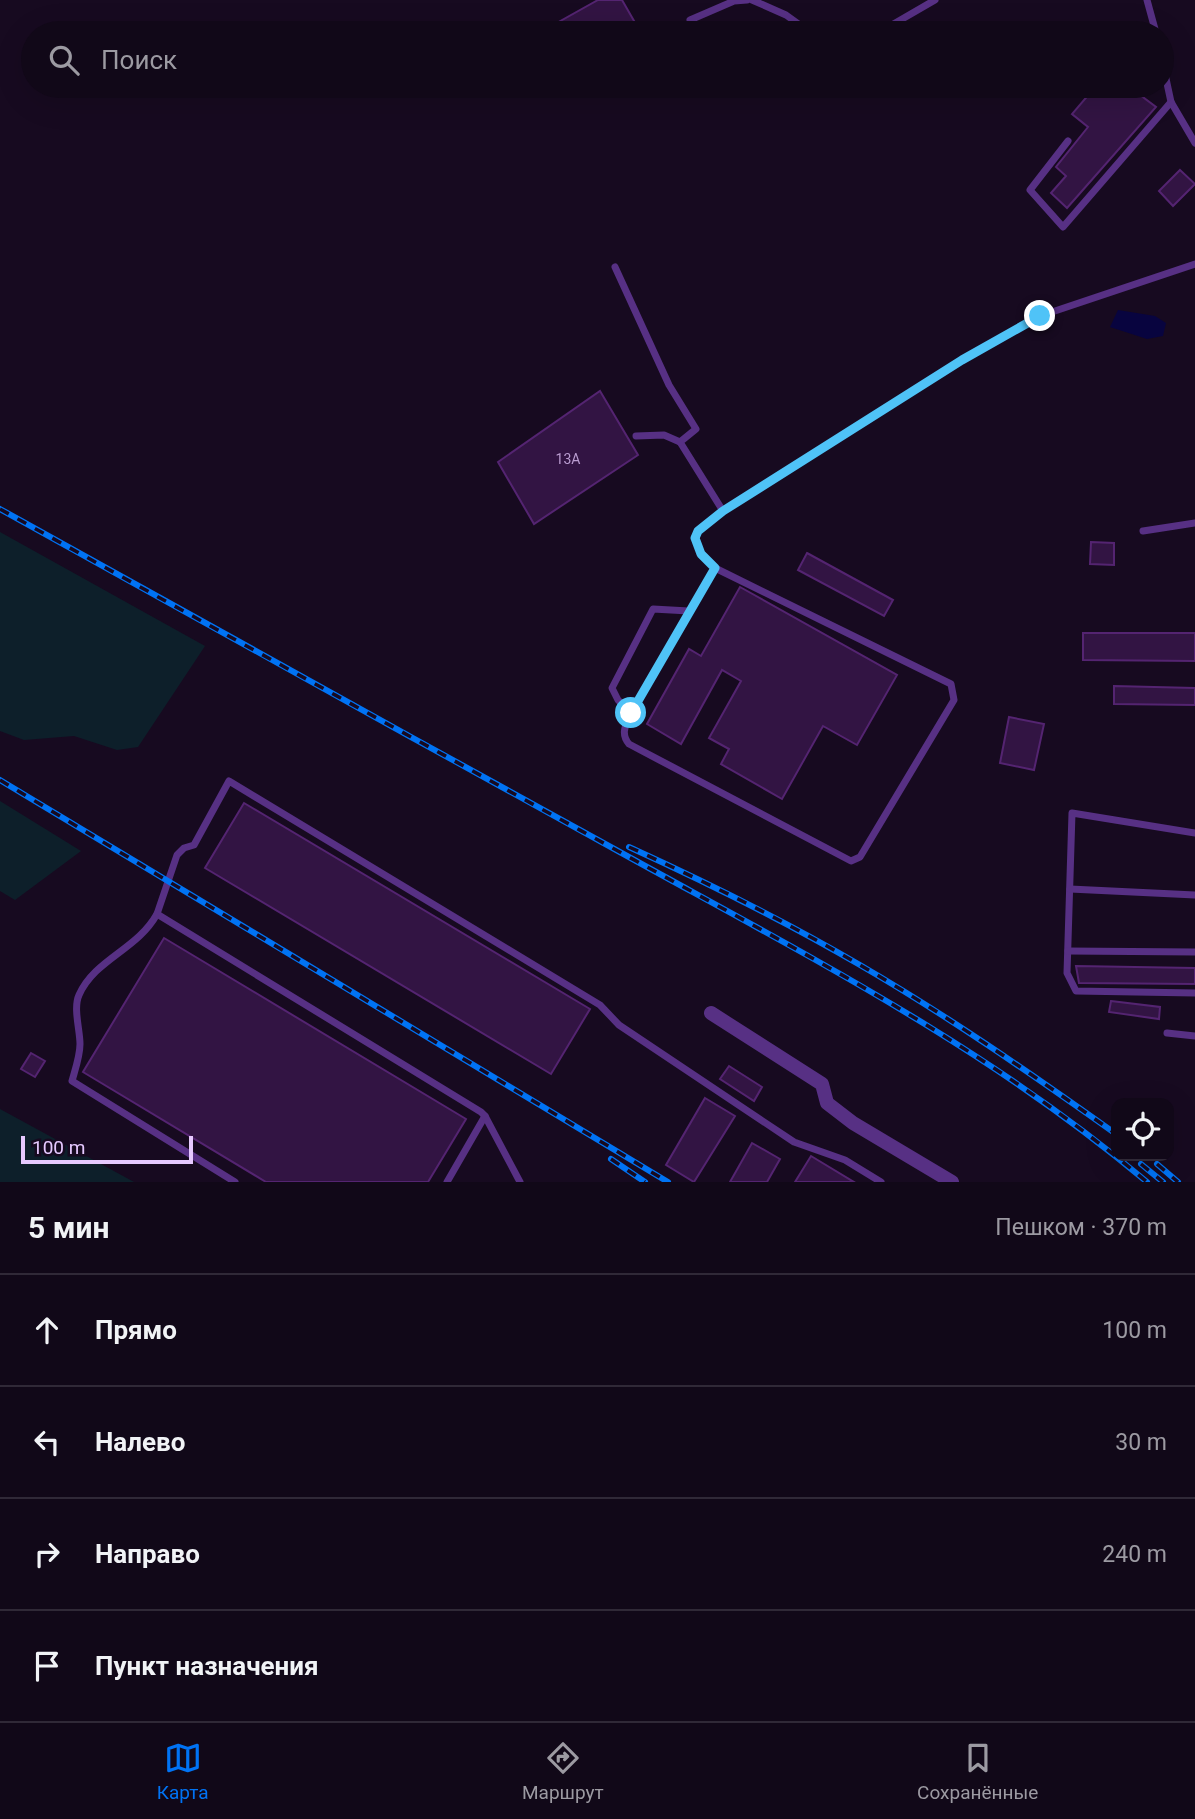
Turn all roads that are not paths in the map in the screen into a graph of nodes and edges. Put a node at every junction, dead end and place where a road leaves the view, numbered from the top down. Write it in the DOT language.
graph roads {
  1 [pos="750,0"];
  2 [pos="935,0"];
  3 [pos="1147,0"];
  4 [pos="690,20"];
  5 [pos="794,21"];
  6 [pos="898,21"];
  7 [pos="1153,21"];
  8 [pos="1170,98"];
  9 [pos="1171,102"];
  10 [pos="1068,141"];
  11 [pos="1195,144"];
  12 [pos="1195,264"];
  13 [pos="615,267"];
  14 [pos="636,436"];
  15 [pos="680,442"];
  16 [pos="723,511"];
  17 [pos="1195,523"];
  18 [pos="1143,531"];
  19 [pos="715,568"];
  20 [pos="689,611"];
  21 [pos="631,713"];
  22 [pos="1195,833"];
  23 [pos="1070,889"];
  24 [pos="1195,895"];
  25 [pos="157,914"];
  26 [pos="1068,951"];
  27 [pos="1195,952"];
  28 [pos="1195,993"];
  29 [pos="711,1013"];
  30 [pos="1167,1033"];
  31 [pos="1195,1037"];
  32 [pos="485,1116"];
  33 [pos="235,1182"];
  34 [pos="447,1182"];
  35 [pos="520,1182"];
  36 [pos="881,1182"];
  37 [pos="952,1182"];
  1 -- 4 [label="lane"];
  1 -- 5 [label="lane"];
  2 -- 6 [label="lane"];
  3 -- 7 [label="lane"];
  8 -- 9 [label="lane"];
  9 -- 10 [label="lane"];
  9 -- 11 [label="lane"];
  12 -- 16 [label="lane"];
  13 -- 15 [label="lane"];
  14 -- 15 [label="lane"];
  15 -- 16 [label="lane"];
  16 -- 19 [label="lane"];
  17 -- 18 [label="lane"];
  19 -- 20 [label="lane"];
  19 -- 21 [label="lane"];
  20 -- 21 [label="lane"];
  20 -- 21 [label="lane"];
  22 -- 23 [label="lane"];
  23 -- 24 [label="lane"];
  23 -- 26 [label="lane"];
  25 -- 32 [label="lane"];
  25 -- 33 [label="lane"];
  25 -- 36 [label="lane"];
  26 -- 27 [label="lane"];
  26 -- 28 [label="lane"];
  29 -- 37 [label="street"];
  30 -- 31 [label="lane"];
  32 -- 34 [label="lane"];
  32 -- 35 [label="lane"];
}
